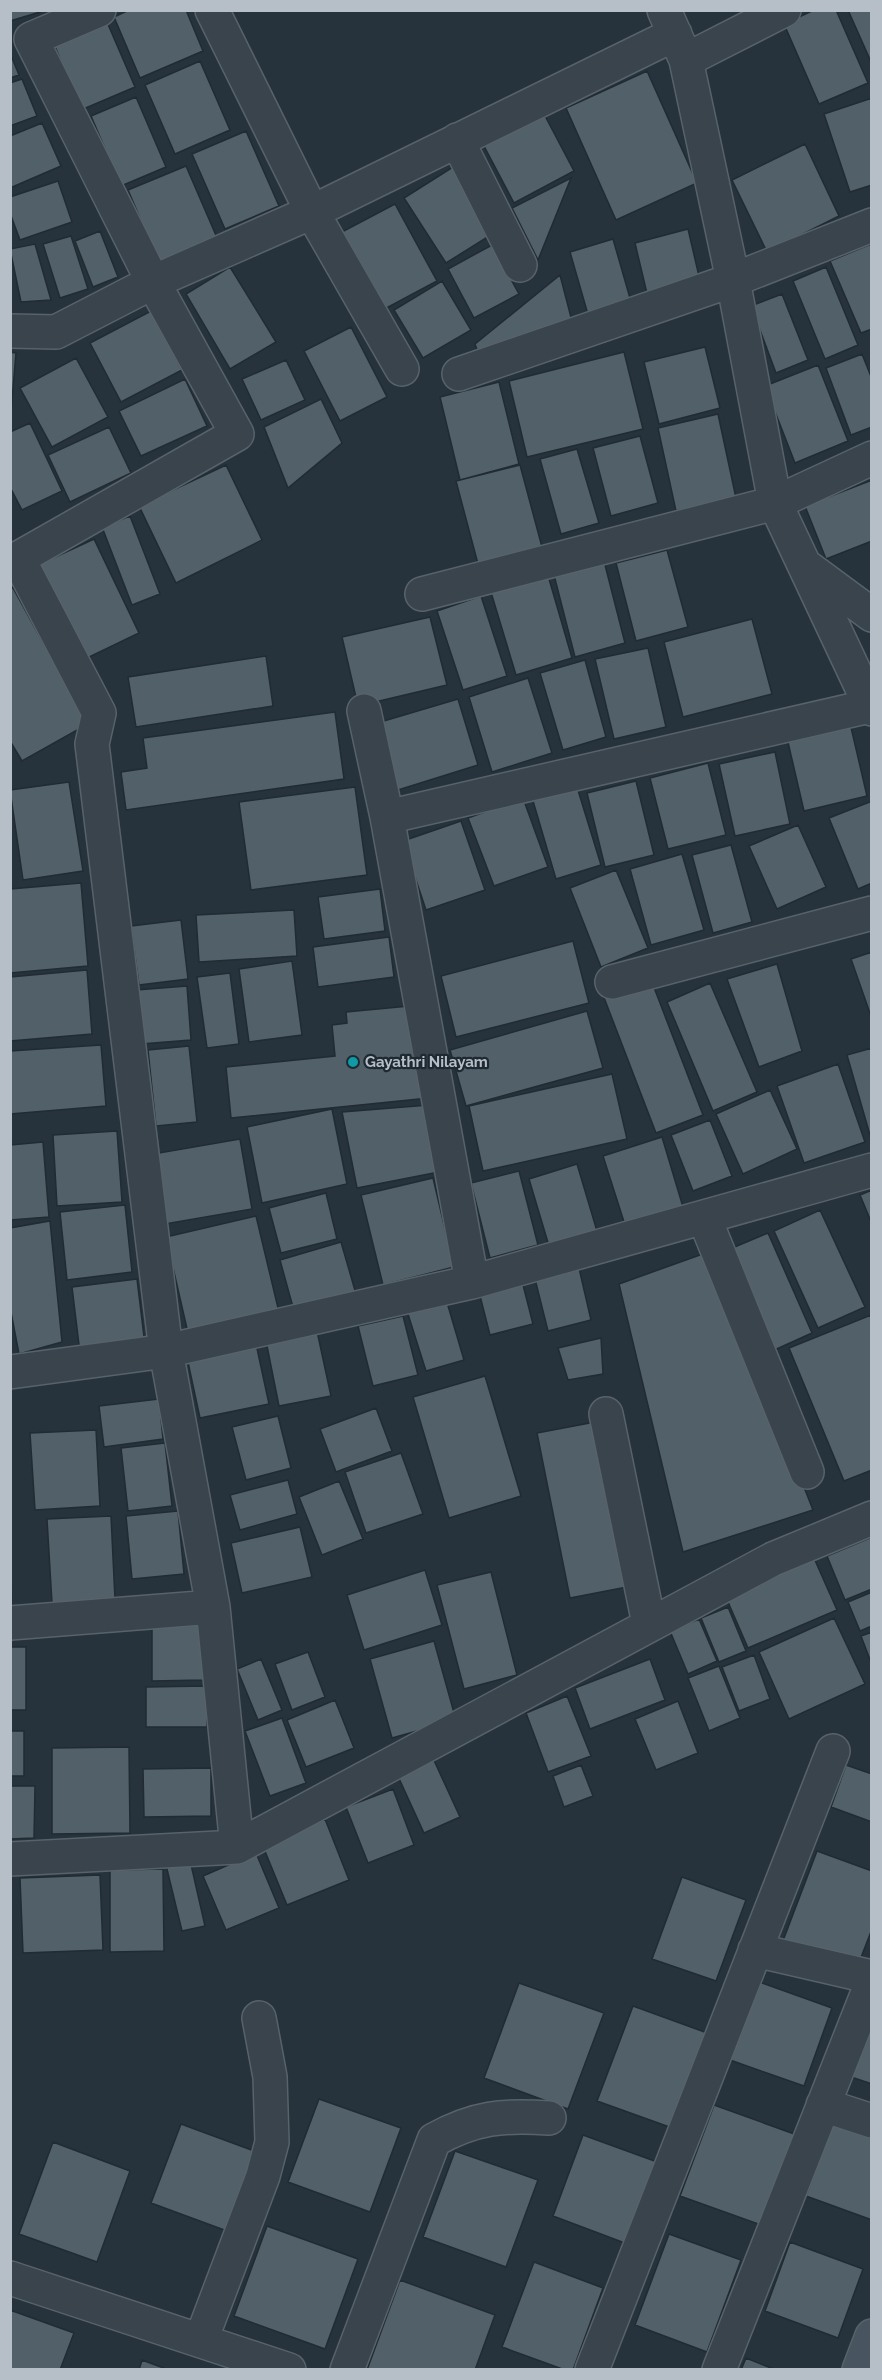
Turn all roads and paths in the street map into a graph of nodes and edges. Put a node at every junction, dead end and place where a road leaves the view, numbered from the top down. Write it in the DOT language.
graph roads {
  1 [pos="99,10"];
  2 [pos="212,10"];
  3 [pos="784,10"];
  4 [pos="675,35"];
  5 [pos="456,140"];
  6 [pos="312,212"];
  7 [pos="872,225"];
  8 [pos="520,265"];
  9 [pos="733,280"];
  10 [pos="153,282"];
  11 [pos="10,331"];
  12 [pos="402,369"];
  13 [pos="459,374"];
  14 [pos="872,458"];
  15 [pos="775,503"];
  16 [pos="14,561"];
  17 [pos="804,564"];
  18 [pos="422,594"];
  19 [pos="872,615"];
  20 [pos="871,707"];
  21 [pos="364,711"];
  22 [pos="387,817"];
  23 [pos="872,913"];
  24 [pos="612,982"];
  25 [pos="872,1170"];
  26 [pos="708,1227"];
  27 [pos="646,1256"];
  28 [pos="472,1282"];
  29 [pos="166,1351"];
  30 [pos="10,1372"];
  31 [pos="606,1414"];
  32 [pos="807,1472"];
  33 [pos="872,1518"];
  34 [pos="213,1607"];
  35 [pos="10,1623"];
  36 [pos="649,1624"];
  37 [pos="833,1750"];
  38 [pos="237,1846"];
  39 [pos="10,1859"];
  40 [pos="755,1950"];
  41 [pos="872,1980"];
  42 [pos="259,2018"];
  43 [pos="823,2105"];
  44 [pos="549,2118"];
  45 [pos="872,2121"];
  46 [pos="10,2278"];
  47 [pos="872,2336"];
  48 [pos="201,2340"];
  49 [pos="289,2370"];
  50 [pos="347,2370"];
  51 [pos="592,2370"];
  52 [pos="719,2370"];
  53 [pos="859,2370"];
  1 -- 10 [label="street"];
  2 -- 6 [label="street"];
  3 -- 4 [label="street"];
  4 -- 5 [label="street"];
  4 -- 9 [label="street"];
  5 -- 6 [label="street"];
  5 -- 8 [label="street"];
  6 -- 10 [label="street"];
  6 -- 12 [label="street"];
  7 -- 9 [label="street"];
  9 -- 13 [label="street"];
  9 -- 15 [label="street"];
  10 -- 11 [label="street"];
  10 -- 16 [label="street"];
  14 -- 15 [label="street"];
  15 -- 17 [label="street"];
  15 -- 18 [label="street"];
  16 -- 29 [label="street"];
  17 -- 19 [label="street"];
  17 -- 20 [label="street"];
  20 -- 22 [label="street"];
  21 -- 22 [label="street"];
  22 -- 28 [label="street"];
  23 -- 24 [label="street"];
  25 -- 26 [label="street"];
  26 -- 27 [label="street"];
  26 -- 28 [label="street"];
  26 -- 32 [label="street"];
  28 -- 29 [label="street"];
  29 -- 30 [label="street"];
  29 -- 34 [label="street"];
  31 -- 36 [label="street"];
  33 -- 36 [label="street"];
  34 -- 35 [label="street"];
  34 -- 38 [label="street"];
  36 -- 38 [label="street"];
  37 -- 40 [label="street"];
  38 -- 39 [label="street"];
  40 -- 41 [label="street"];
  40 -- 51 [label="street"];
  41 -- 43 [label="street"];
  42 -- 48 [label="street"];
  43 -- 45 [label="street"];
  43 -- 52 [label="street"];
  44 -- 50 [label="street"];
  46 -- 48 [label="street"];
  47 -- 53 [label="main road"];
  48 -- 49 [label="street"];
}
